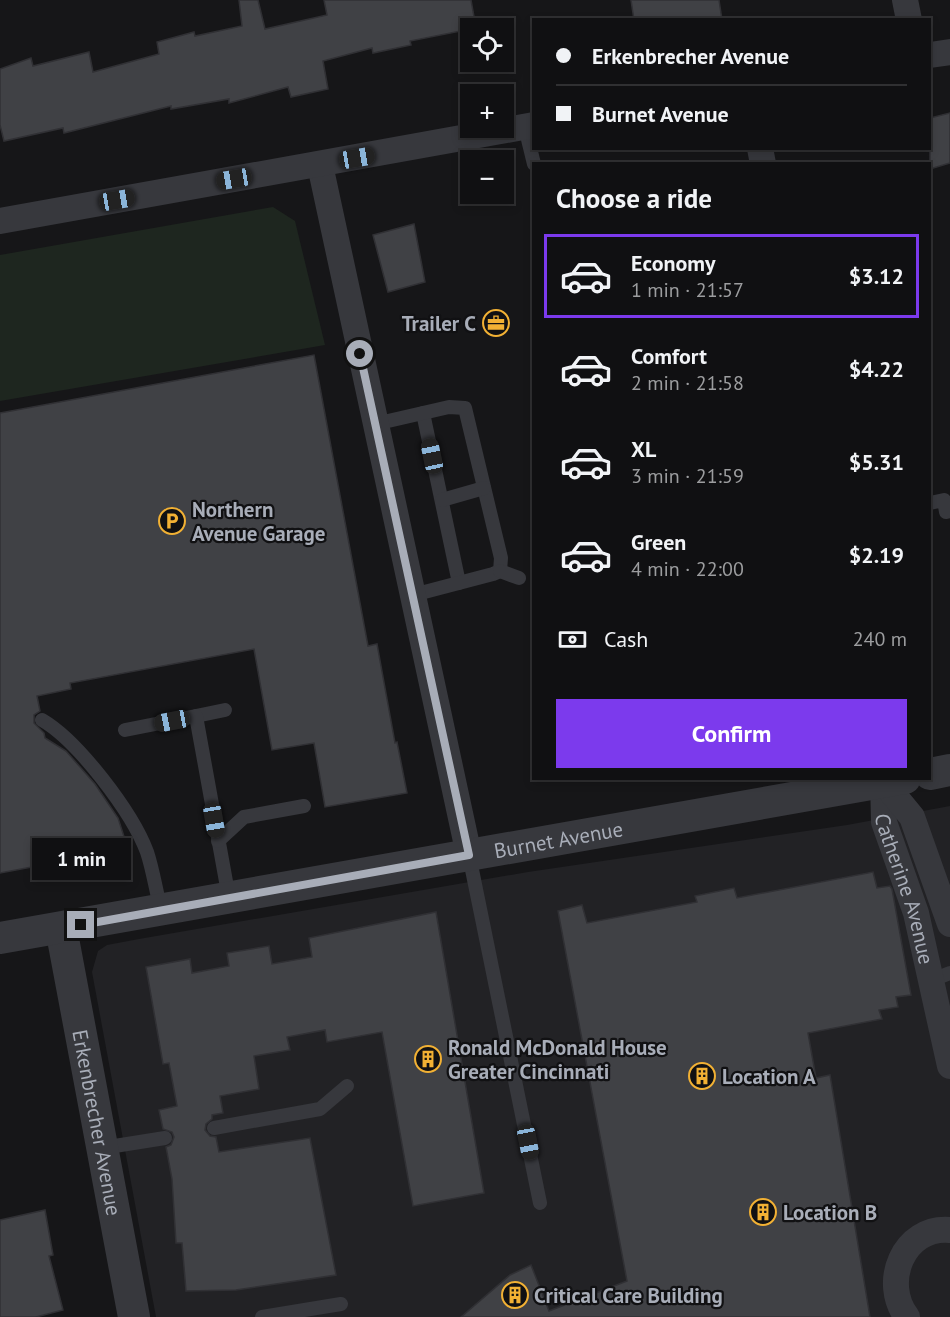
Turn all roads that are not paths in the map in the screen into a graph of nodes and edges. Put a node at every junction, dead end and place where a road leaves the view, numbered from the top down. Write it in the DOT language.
graph roads {
  1 [pos="905,0"];
  2 [pos="909,18"];
  3 [pos="950,52"];
  4 [pos="931,55"];
  5 [pos="530,126"];
  6 [pos="532,145"];
  7 [pos="320,165"];
  8 [pos="0,220"];
  9 [pos="423,413"];
  10 [pos="375,424"];
  11 [pos="484,488"];
  12 [pos="441,500"];
  13 [pos="500,571"];
  14 [pos="519,578"];
  15 [pos="459,583"];
  16 [pos="413,595"];
  17 [pos="225,710"];
  18 [pos="196,716"];
  19 [pos="42,720"];
  20 [pos="125,730"];
  21 [pos="950,770"];
  22 [pos="931,774"];
  23 [pos="891,780"];
  24 [pos="304,806"];
  25 [pos="218,841"];
  26 [pos="469,855"];
  27 [pos="229,898"];
  28 [pos="160,910"];
  29 [pos="950,924"];
  30 [pos="61,928"];
  31 [pos="0,938"];
  32 [pos="941,977"];
  33 [pos="948,1040"];
  34 [pos="950,1066"];
  35 [pos="347,1086"];
  36 [pos="214,1128"];
  37 [pos="165,1138"];
  38 [pos="102,1148"];
  39 [pos="540,1203"];
  40 [pos="949,1227"];
  41 [pos="341,1304"];
  42 [pos="134,1317"];
  43 [pos="262,1317"];
  44 [pos="907,1317"];
  1 -- 2 [label="street"];
  3 -- 4 [label="street"];
  5 -- 6 [label="lane"];
  5 -- 7 [label="street"];
  7 -- 8 [label="street"];
  7 -- 10 [label="street"];
  9 -- 10 [label="lane"];
  9 -- 11 [label="lane"];
  9 -- 12 [label="lane"];
  10 -- 16 [label="street"];
  11 -- 12 [label="lane"];
  11 -- 13 [label="lane"];
  12 -- 15 [label="lane"];
  13 -- 14 [label="lane"];
  13 -- 15 [label="lane"];
  15 -- 16 [label="lane"];
  16 -- 26 [label="street"];
  17 -- 18 [label="lane"];
  18 -- 20 [label="lane"];
  18 -- 25 [label="lane"];
  19 -- 28 [label="lane"];
  21 -- 22 [label="street"];
  23 -- 26 [label="street, Burnet Avenue"];
  23 -- 29 [label="street, Catherine Avenue"];
  23 -- 32 [label="street, Catherine Avenue"];
  24 -- 25 [label="lane"];
  25 -- 27 [label="lane"];
  26 -- 27 [label="street, Burnet Avenue"];
  26 -- 39 [label="lane"];
  27 -- 28 [label="street, Burnet Avenue"];
  28 -- 30 [label="street, Burnet Avenue"];
  30 -- 31 [label="street, Burnet Avenue"];
  30 -- 38 [label="street, Erkenbrecher Avenue"];
  32 -- 33 [label="street, Catherine Avenue"];
  33 -- 34 [label="street, Catherine Avenue"];
  35 -- 36 [label="lane"];
  37 -- 38 [label="lane"];
  38 -- 42 [label="street, Erkenbrecher Avenue"];
  40 -- 44 [label="street"];
  41 -- 43 [label="lane"];
}
